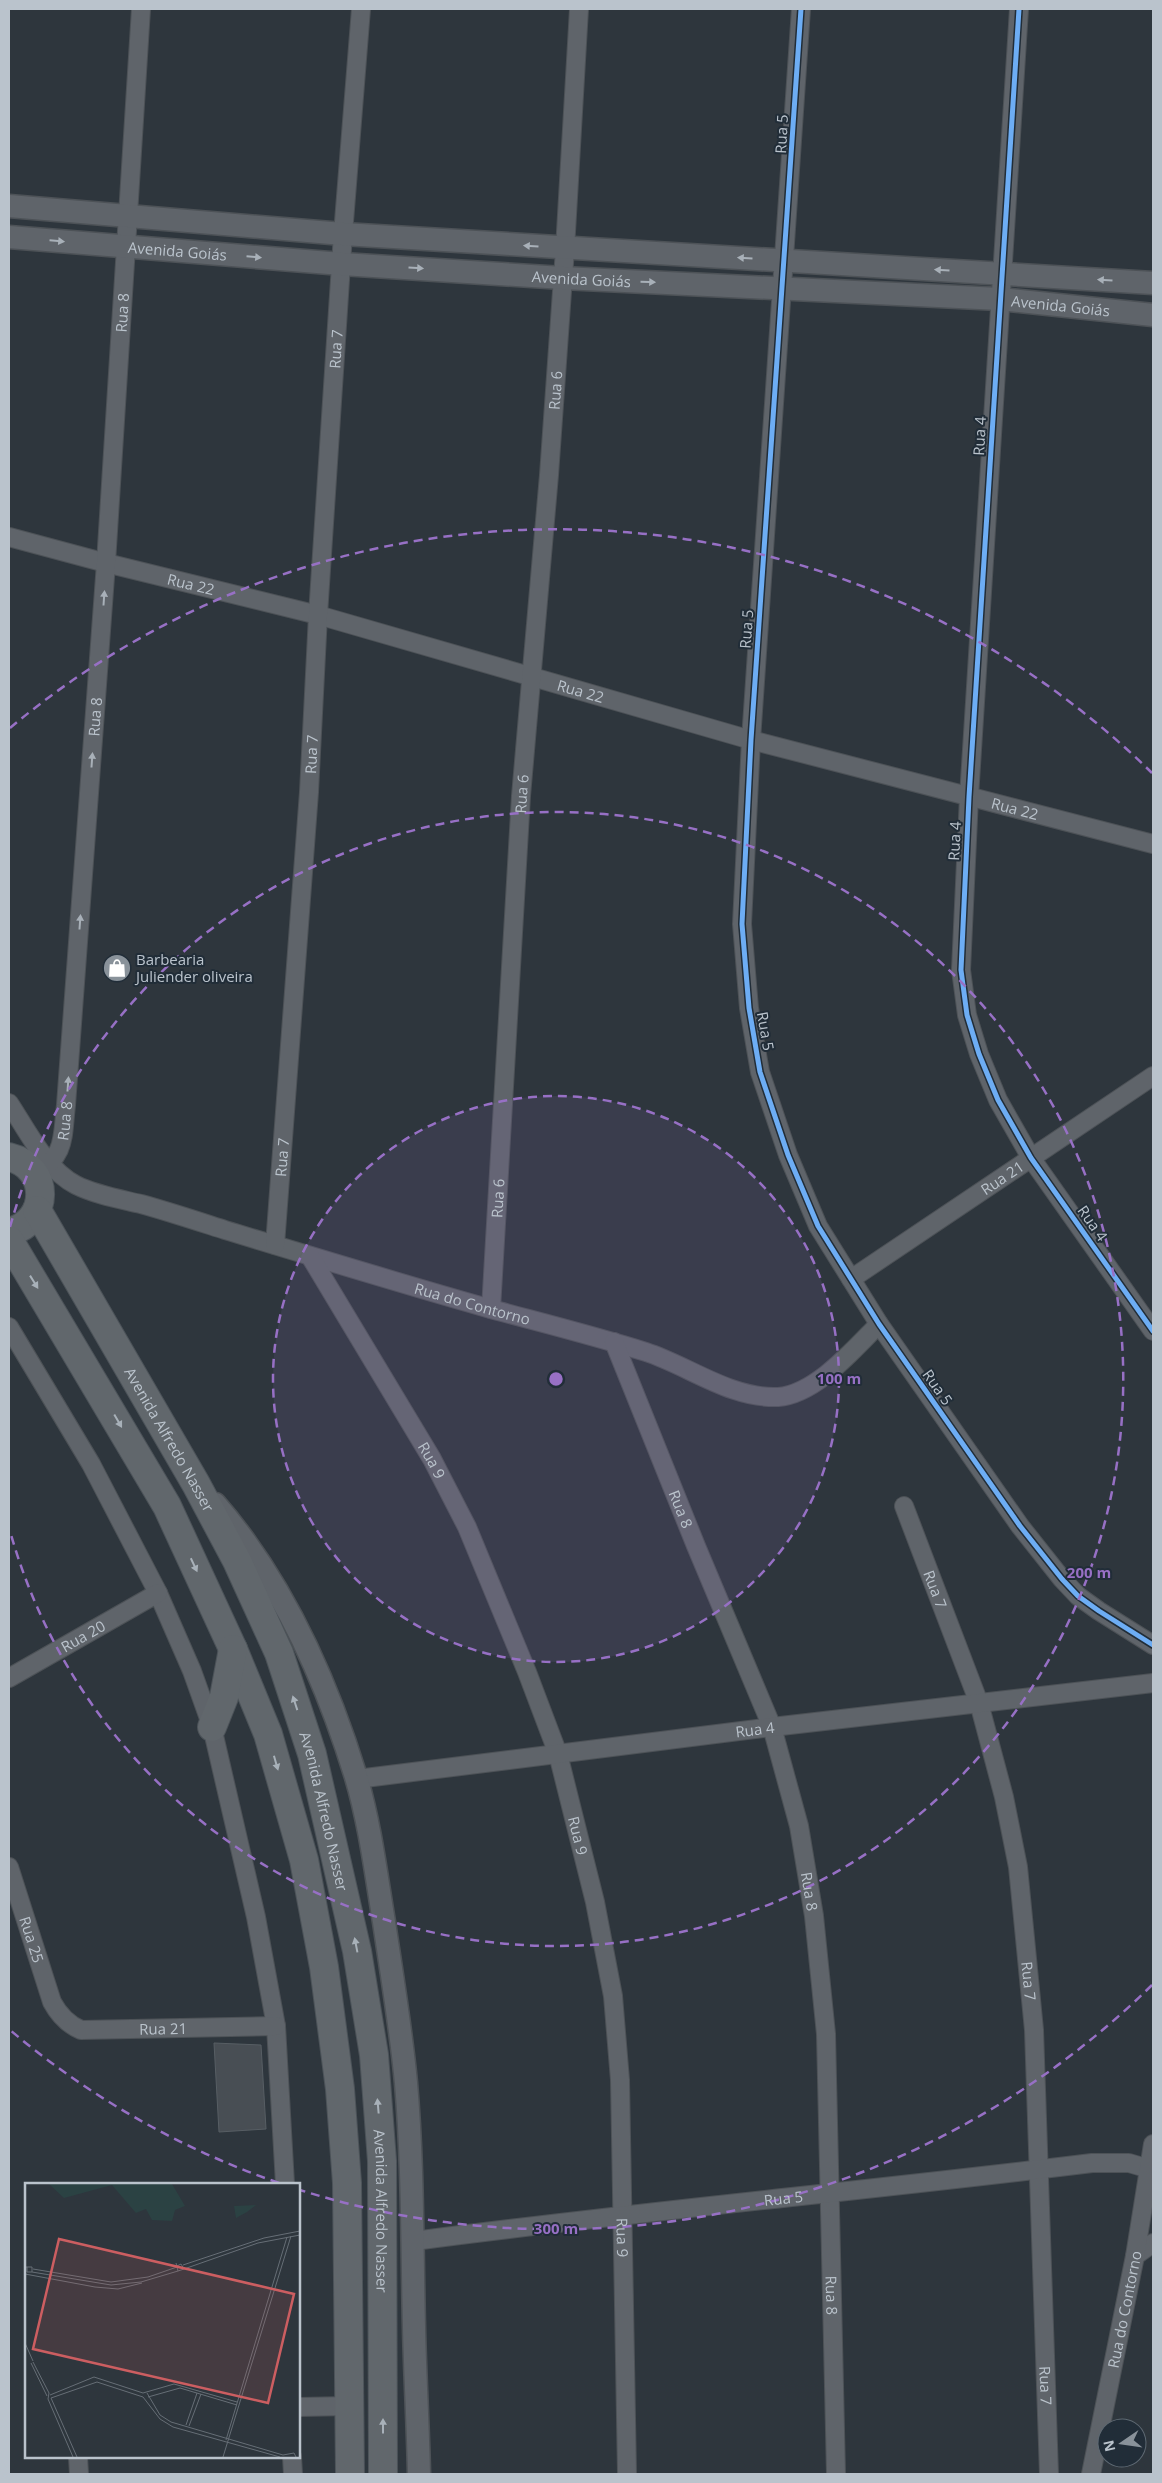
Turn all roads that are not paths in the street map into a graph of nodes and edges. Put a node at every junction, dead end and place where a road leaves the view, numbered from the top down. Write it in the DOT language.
graph roads {
  1 [pos="141,9"];
  2 [pos="361,9"];
  3 [pos="579,9"];
  4 [pos="802,9"];
  5 [pos="1019,9"];
  6 [pos="9,206"];
  7 [pos="128,217"];
  8 [pos="343,234"];
  9 [pos="9,237"];
  10 [pos="126,246"];
  11 [pos="565,249"];
  12 [pos="784,260"];
  13 [pos="342,264"];
  14 [pos="1002,274"];
  15 [pos="562,278"];
  16 [pos="1153,283"];
  17 [pos="783,289"];
  18 [pos="1000,299"];
  19 [pos="1153,315"];
  20 [pos="9,537"];
  21 [pos="106,563"];
  22 [pos="318,615"];
  23 [pos="531,678"];
  24 [pos="751,740"];
  25 [pos="969,796"];
  26 [pos="1153,844"];
  27 [pos="1153,1076"];
  28 [pos="9,1103"];
  29 [pos="9,1157"];
  30 [pos="1032,1158"];
  31 [pos="43,1170"];
  32 [pos="37,1210"];
  33 [pos="9,1232"];
  34 [pos="9,1240"];
  35 [pos="275,1245"];
  36 [pos="310,1256"];
  37 [pos="851,1279"];
  38 [pos="491,1309"];
  39 [pos="879,1324"];
  40 [pos="9,1327"];
  41 [pos="1153,1331"];
  42 [pos="614,1342"];
  43 [pos="196,1484"];
  44 [pos="904,1506"];
  45 [pos="158,1593"];
  46 [pos="1153,1645"];
  47 [pos="233,1649"];
  48 [pos="9,1678"];
  49 [pos="1153,1683"];
  50 [pos="979,1702"];
  51 [pos="212,1727"];
  52 [pos="772,1727"];
  53 [pos="558,1754"];
  54 [pos="357,1779"];
  55 [pos="9,1867"];
  56 [pos="58,2012"];
  57 [pos="276,2026"];
  58 [pos="1153,2144"];
  59 [pos="1151,2169"];
  60 [pos="1038,2170"];
  61 [pos="285,2183"];
  62 [pos="829,2194"];
  63 [pos="622,2216"];
  64 [pos="414,2241"];
  65 [pos="1153,2243"];
  66 [pos="1135,2256"];
  67 [pos="383,2326"];
  68 [pos="414,2327"];
  69 [pos="300,2406"];
  70 [pos="349,2406"];
  71 [pos="78,2458"];
  72 [pos="292,2458"];
  73 [pos="78,2474"];
  74 [pos="293,2474"];
  75 [pos="350,2474"];
  76 [pos="383,2474"];
  77 [pos="420,2474"];
  78 [pos="628,2474"];
  79 [pos="836,2474"];
  80 [pos="1049,2474"];
  81 [pos="1091,2474"];
  1 -- 7 [label="street"];
  2 -- 8 [label="street"];
  3 -- 11 [label="street"];
  4 -- 12 [label="street, Rua 5"];
  5 -- 14 [label="street"];
  6 -- 7 [label="street, Avenida Goiás"];
  7 -- 8 [label="street, Avenida Goiás"];
  7 -- 10 [label="street, Rua 8"];
  11 -- 8 [label="street, Avenida Goiás, one-way"];
  8 -- 13 [label="street, Rua 7"];
  9 -- 10 [label="street, Avenida Goiás, one-way"];
  10 -- 13 [label="street, Avenida Goiás, one-way"];
  10 -- 21 [label="street, Rua 8"];
  12 -- 11 [label="street, Avenida Goiás, one-way"];
  11 -- 15 [label="street, Rua 6"];
  14 -- 12 [label="street, Avenida Goiás, one-way"];
  12 -- 17 [label="street, Rua 5"];
  13 -- 15 [label="street, Avenida Goiás, one-way"];
  13 -- 22 [label="street, Rua 7"];
  16 -- 14 [label="street, Avenida Goiás, one-way"];
  14 -- 18 [label="street, Rua 4"];
  15 -- 17 [label="street, Avenida Goiás, one-way"];
  15 -- 23 [label="street, Rua 6"];
  17 -- 18 [label="street, Avenida Goiás"];
  17 -- 24 [label="street, Rua 5"];
  18 -- 19 [label="street, Avenida Goiás"];
  18 -- 25 [label="street, Rua 4"];
  20 -- 21 [label="street, Rua 22"];
  21 -- 22 [label="street, Rua 22"];
  31 -- 21 [label="street, Rua 8, one-way"];
  22 -- 23 [label="street, Rua 22"];
  22 -- 35 [label="street, Rua 7"];
  23 -- 24 [label="street, Rua 22"];
  23 -- 38 [label="street, Rua 6"];
  24 -- 25 [label="street, Rua 22"];
  24 -- 37 [label="street, Rua 5"];
  25 -- 26 [label="street, Rua 22"];
  25 -- 30 [label="street, Rua 4"];
  27 -- 30 [label="street, Rua 21"];
  28 -- 31 [label="street, Rua do Contorno"];
  29 -- 31 [label="main road"];
  30 -- 37 [label="street, Rua 21"];
  30 -- 41 [label="street, Rua 4"];
  31 -- 32 [label="main road"];
  31 -- 35 [label="street, Rua do Contorno"];
  32 -- 33 [label="main road"];
  32 -- 43 [label="main road, Avenida Alfredo Nasser"];
  34 -- 47 [label="main road, one-way"];
  35 -- 36 [label="street, Rua do Contorno"];
  36 -- 38 [label="street, Rua do Contorno"];
  36 -- 53 [label="street, Rua 9"];
  37 -- 39 [label="street, Rua 5"];
  38 -- 42 [label="street, Rua do Contorno"];
  39 -- 42 [label="street, Rua do Contorno"];
  39 -- 46 [label="street, Rua 5"];
  40 -- 45 [label="street"];
  42 -- 52 [label="street, Rua 8"];
  43 -- 54 [label="street"];
  67 -- 43 [label="main road, Avenida Alfredo Nasser, one-way"];
  44 -- 50 [label="street, Rua 7"];
  45 -- 48 [label="street, Rua 20"];
  45 -- 51 [label="street"];
  47 -- 51 [label="main road"];
  47 -- 70 [label="main road, one-way"];
  49 -- 50 [label="street, Rua 4"];
  50 -- 52 [label="street, Rua 4"];
  50 -- 60 [label="street, Rua 7"];
  51 -- 57 [label="street"];
  52 -- 53 [label="street, Rua 4"];
  52 -- 62 [label="street, Rua 8"];
  53 -- 54 [label="street, Rua 4"];
  53 -- 63 [label="street, Rua 9"];
  54 -- 64 [label="street"];
  55 -- 56 [label="street, Rua 25"];
  56 -- 57 [label="street, Rua 21"];
  57 -- 61 [label="street"];
  58 -- 59 [label="street, Rua do Contorno"];
  59 -- 60 [label="street, Rua 5"];
  59 -- 66 [label="street, Rua do Contorno"];
  60 -- 62 [label="street, Rua 5"];
  60 -- 80 [label="street, Rua 7"];
  62 -- 63 [label="street, Rua 5"];
  62 -- 79 [label="street, Rua 8"];
  63 -- 64 [label="street, Rua 5"];
  63 -- 78 [label="street, Rua 9"];
  64 -- 68 [label="street"];
  65 -- 66 [label="street"];
  66 -- 81 [label="street, Rua do Contorno"];
  67 -- 68 [label="street"];
  76 -- 67 [label="main road, Avenida Alfredo Nasser, one-way"];
  68 -- 77 [label="street"];
  69 -- 70 [label="street"];
  70 -- 75 [label="main road"];
  71 -- 73 [label="street"];
  72 -- 74 [label="street"];
}
